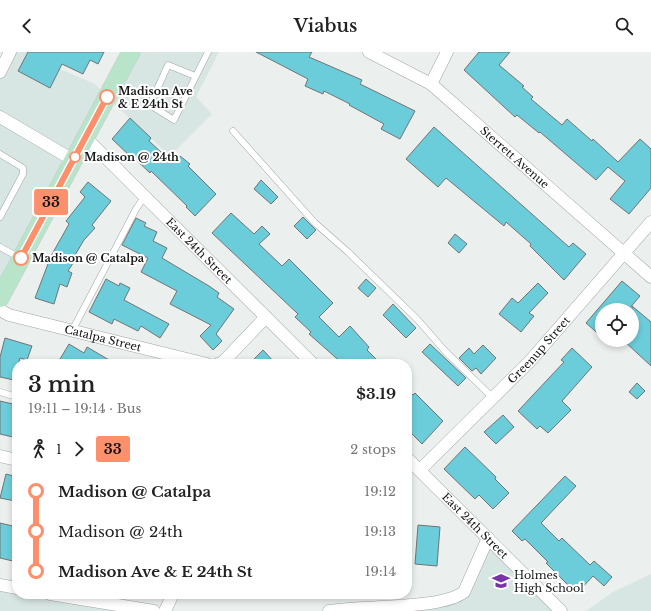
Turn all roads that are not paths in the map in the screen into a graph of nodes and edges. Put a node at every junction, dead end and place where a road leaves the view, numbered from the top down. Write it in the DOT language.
graph roads {
  1 [pos="10,52"];
  2 [pos="131,52"];
  3 [pos="208,52"];
  4 [pos="369,52"];
  5 [pos="448,52"];
  6 [pos="0,72"];
  7 [pos="195,76"];
  8 [pos="431,84"];
  9 [pos="0,117"];
  10 [pos="233,131"];
  11 [pos="85,137"];
  12 [pos="0,154"];
  13 [pos="73,160"];
  14 [pos="145,196"];
  15 [pos="0,216"];
  16 [pos="651,222"];
  17 [pos="0,247"];
  18 [pos="624,253"];
  19 [pos="21,258"];
  20 [pos="651,277"];
  21 [pos="0,298"];
  22 [pos="0,310"];
  23 [pos="266,317"];
  24 [pos="72,330"];
  25 [pos="187,359"];
  26 [pos="226,359"];
  27 [pos="308,359"];
  28 [pos="0,392"];
  29 [pos="12,396"];
  30 [pos="493,398"];
  31 [pos="0,456"];
  32 [pos="12,459"];
  33 [pos="412,463"];
  34 [pos="420,470"];
  35 [pos="488,538"];
  36 [pos="0,585"];
  37 [pos="12,587"];
  38 [pos="80,599"];
  39 [pos="171,599"];
  40 [pos="367,609"];
  41 [pos="153,611"];
  42 [pos="165,611"];
  43 [pos="329,611"];
  44 [pos="561,611"];
  1 -- 6 [label="street"];
  2 -- 11 [label="main road"];
  3 -- 7 [label="lane"];
  4 -- 8 [label="street, Sterrett Avenue"];
  5 -- 8 [label="street"];
  7 -- 7 [label="lane"];
  8 -- 18 [label="street, Sterrett Avenue"];
  9 -- 13 [label="street"];
  10 -- 30 [label="lane"];
  11 -- 13 [label="main road"];
  11 -- 14 [label="street, East 24th Street"];
  12 -- 15 [label="lane"];
  13 -- 19 [label="main road"];
  14 -- 23 [label="street, East 24th Street"];
  14 -- 24 [label="lane"];
  16 -- 18 [label="street, Greenup Street"];
  17 -- 19 [label="lane"];
  18 -- 20 [label="street, Sterrett Avenue"];
  18 -- 30 [label="street, Greenup Street"];
  19 -- 21 [label="main road"];
  22 -- 24 [label="street, Catalpa Street"];
  23 -- 26 [label="street"];
  23 -- 27 [label="street, East 24th Street"];
  24 -- 25 [label="street, Catalpa Street"];
  28 -- 29 [label="lane"];
  30 -- 34 [label="street, Greenup Street"];
  31 -- 32 [label="street"];
  33 -- 34 [label="street, East 24th Street"];
  34 -- 35 [label="street, East 24th Street"];
  35 -- 40 [label="street"];
  35 -- 44 [label="street, East 24th Street"];
  36 -- 37 [label="street"];
  38 -- 41 [label="street"];
  39 -- 42 [label="street"];
  40 -- 43 [label="street"];
}
